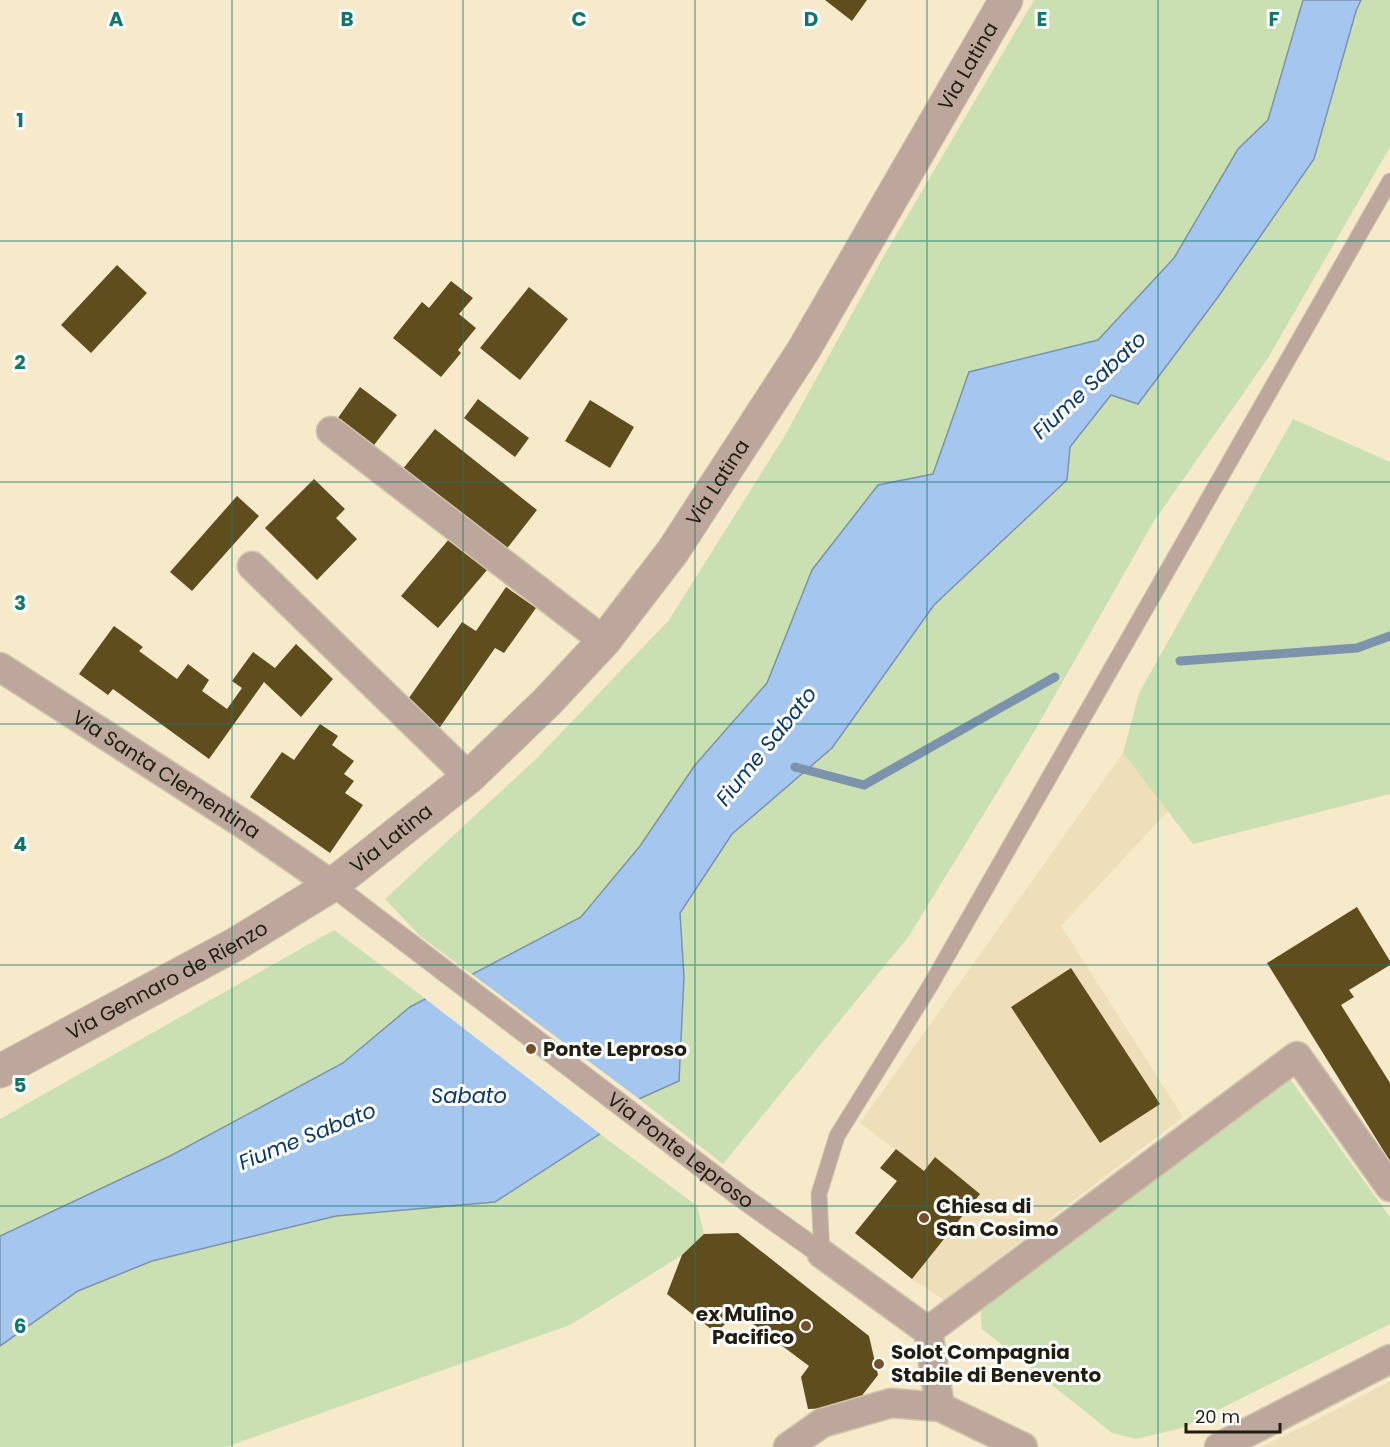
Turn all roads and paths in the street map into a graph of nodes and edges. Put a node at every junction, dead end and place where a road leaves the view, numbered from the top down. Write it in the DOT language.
graph roads {
  1 [pos="1006,0"];
  2 [pos="1390,181"];
  3 [pos="331,431"];
  4 [pos="252,566"];
  5 [pos="604,641"];
  6 [pos="0,667"];
  7 [pos="469,777"];
  8 [pos="332,885"];
  9 [pos="0,1071"];
  10 [pos="1390,1187"];
  11 [pos="822,1254"];
  12 [pos="928,1331"];
  13 [pos="1390,1359"];
  14 [pos="940,1407"];
  15 [pos="788,1447"];
  16 [pos="1023,1447"];
  17 [pos="1219,1447"];
  1 -- 5 [label="street, Via Latina"];
  2 -- 11 [label="lane"];
  3 -- 5 [label="street"];
  4 -- 7 [label="street"];
  5 -- 7 [label="street, Via Latina"];
  6 -- 8 [label="street, Via Santa Clementina"];
  7 -- 8 [label="street, Via Latina"];
  8 -- 9 [label="street, Via Gennaro de Rienzo"];
  8 -- 11 [label="street, Via Ponte Leproso"];
  10 -- 12 [label="street"];
  11 -- 12 [label="street, Via Ponte Leproso"];
  12 -- 14 [label="street"];
  13 -- 17 [label="street"];
  14 -- 15 [label="street"];
  14 -- 16 [label="street"];
}
